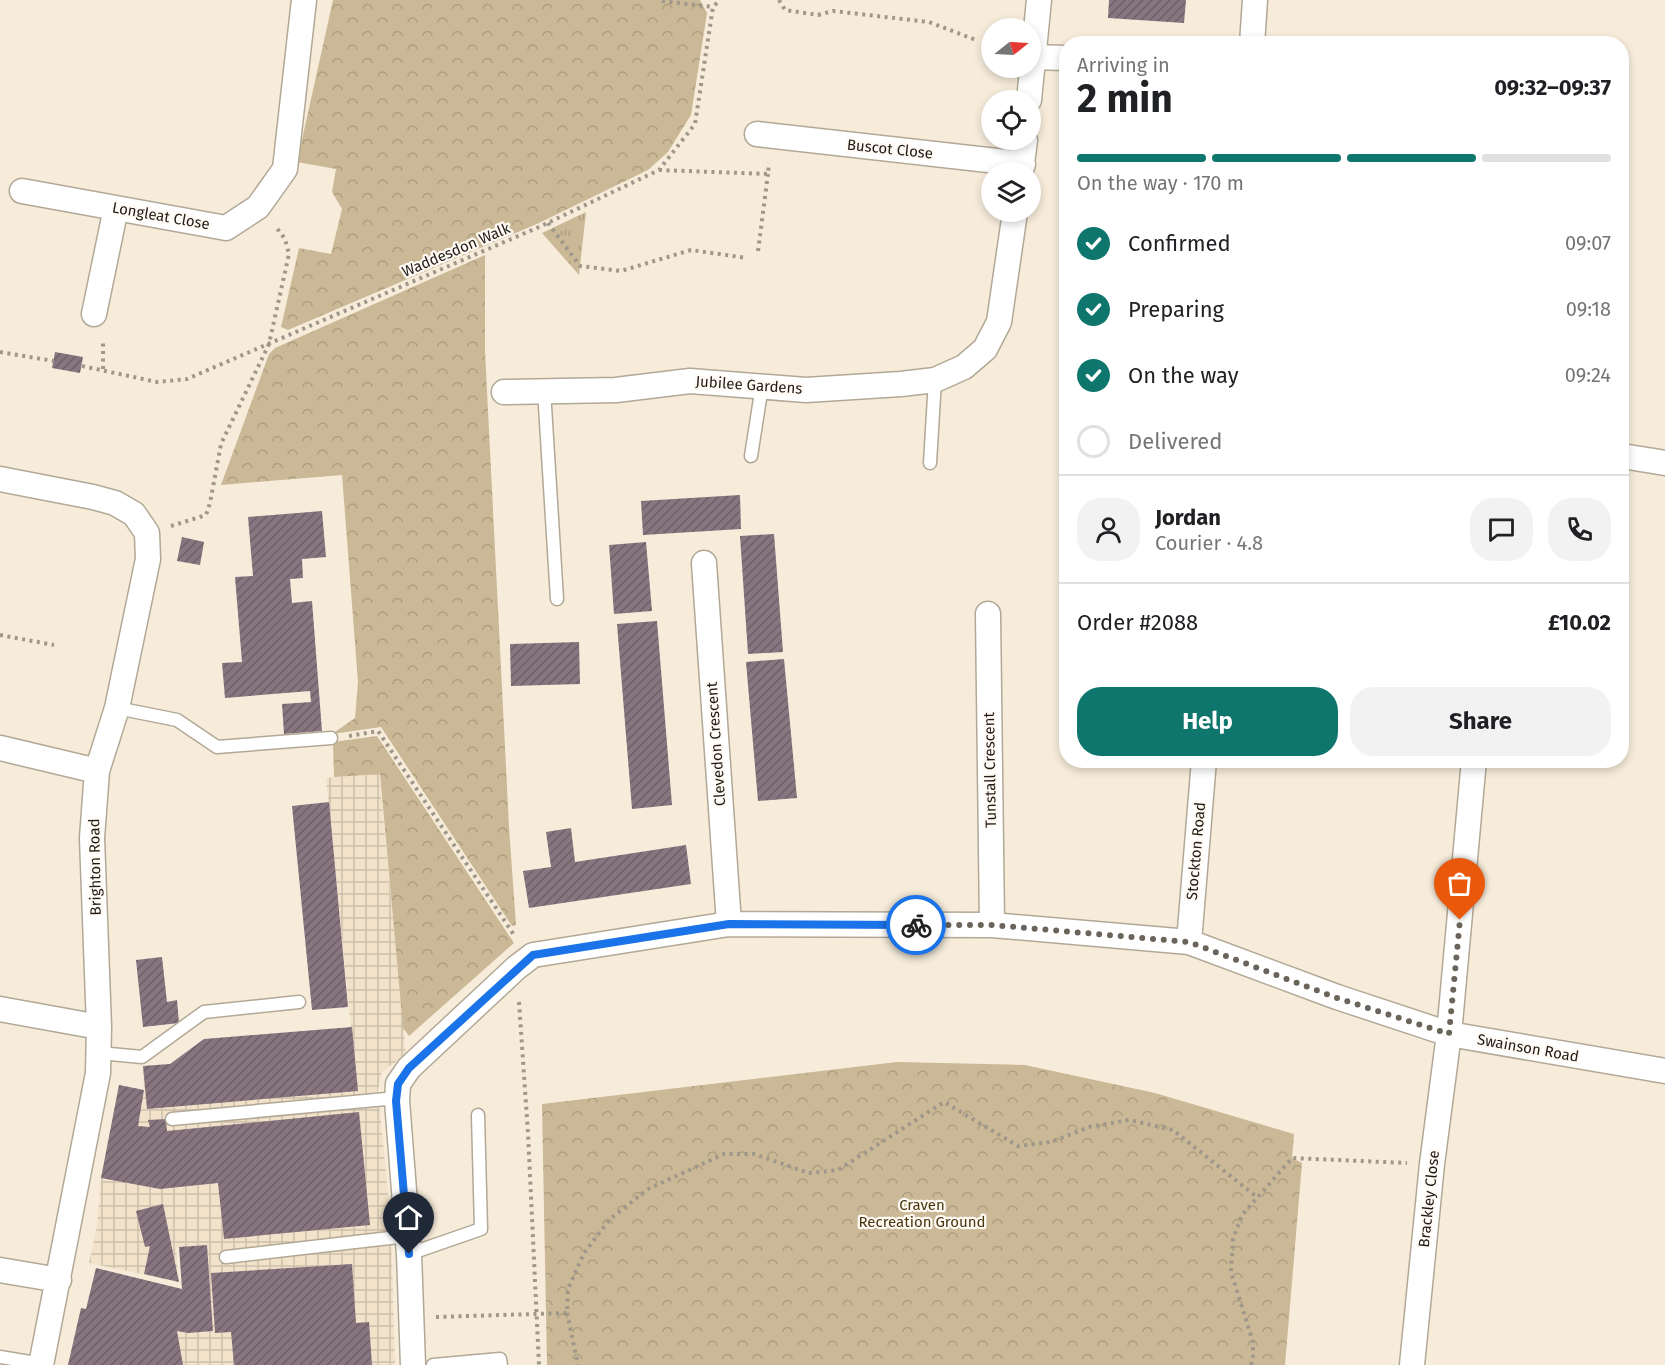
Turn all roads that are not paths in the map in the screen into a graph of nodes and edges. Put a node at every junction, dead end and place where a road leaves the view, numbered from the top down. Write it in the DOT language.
graph roads {
  1 [pos="304,0"];
  2 [pos="1039,0"];
  3 [pos="1255,0"];
  4 [pos="1037,18"];
  5 [pos="1253,36"];
  6 [pos="1041,57"];
  7 [pos="1059,58"];
  8 [pos="764,135"];
  9 [pos="981,163"];
  10 [pos="22,191"];
  11 [pos="116,208"];
  12 [pos="1014,222"];
  13 [pos="94,314"];
  14 [pos="935,380"];
  15 [pos="762,386"];
  16 [pos="544,390"];
  17 [pos="504,392"];
  18 [pos="751,456"];
  19 [pos="1629,457"];
  20 [pos="930,463"];
  21 [pos="1665,463"];
  22 [pos="0,479"];
  23 [pos="704,563"];
  24 [pos="557,599"];
  25 [pos="988,614"];
  26 [pos="117,708"];
  27 [pos="331,738"];
  28 [pos="0,748"];
  29 [pos="1203,768"];
  30 [pos="1473,768"];
  31 [pos="97,771"];
  32 [pos="729,924"];
  33 [pos="992,925"];
  34 [pos="1189,942"];
  35 [pos="299,1002"];
  36 [pos="0,1009"];
  37 [pos="99,1027"];
  38 [pos="1449,1034"];
  39 [pos="99,1053"];
  40 [pos="1665,1071"];
  41 [pos="397,1098"];
  42 [pos="478,1115"];
  43 [pos="172,1119"];
  44 [pos="408,1245"];
  45 [pos="226,1257"];
  46 [pos="0,1270"];
  47 [pos="59,1280"];
  48 [pos="0,1357"];
  49 [pos="42,1364"];
  50 [pos="413,1365"];
  51 [pos="433,1365"];
  52 [pos="501,1365"];
  53 [pos="1412,1365"];
  1 -- 11 [label="street, Longleat Close"];
  2 -- 4 [label="street"];
  3 -- 5 [label="street"];
  6 -- 7 [label="street"];
  8 -- 9 [label="street, Buscot Close"];
  10 -- 11 [label="street, Longleat Close"];
  11 -- 13 [label="street"];
  12 -- 14 [label="street, Jubilee Gardens"];
  14 -- 15 [label="street, Jubilee Gardens"];
  14 -- 20 [label="lane"];
  15 -- 16 [label="street, Jubilee Gardens"];
  15 -- 18 [label="lane"];
  16 -- 17 [label="street, Jubilee Gardens"];
  16 -- 24 [label="lane"];
  19 -- 21 [label="street"];
  22 -- 26 [label="street, Brighton Road"];
  23 -- 32 [label="street, Clevedon Crescent"];
  25 -- 33 [label="street, Tunstall Crescent"];
  26 -- 27 [label="lane"];
  26 -- 31 [label="street, Brighton Road"];
  28 -- 31 [label="street"];
  29 -- 34 [label="street, Stockton Road"];
  30 -- 38 [label="street, Brackley Close"];
  31 -- 37 [label="street, Brighton Road"];
  32 -- 33 [label="street, Swainson Road"];
  32 -- 41 [label="street, Swainson Road"];
  33 -- 34 [label="street, Swainson Road"];
  34 -- 38 [label="street, Swainson Road"];
  35 -- 39 [label="lane"];
  36 -- 37 [label="street"];
  37 -- 39 [label="street, Brighton Road"];
  38 -- 40 [label="street, Swainson Road"];
  38 -- 53 [label="street, Brackley Close"];
  39 -- 47 [label="street, Brighton Road"];
  41 -- 43 [label="lane"];
  41 -- 44 [label="street"];
  42 -- 44 [label="lane"];
  44 -- 45 [label="lane"];
  44 -- 50 [label="street"];
  46 -- 47 [label="street"];
  47 -- 49 [label="street, Brighton Road"];
  48 -- 49 [label="lane"];
  51 -- 52 [label="lane"];
}
